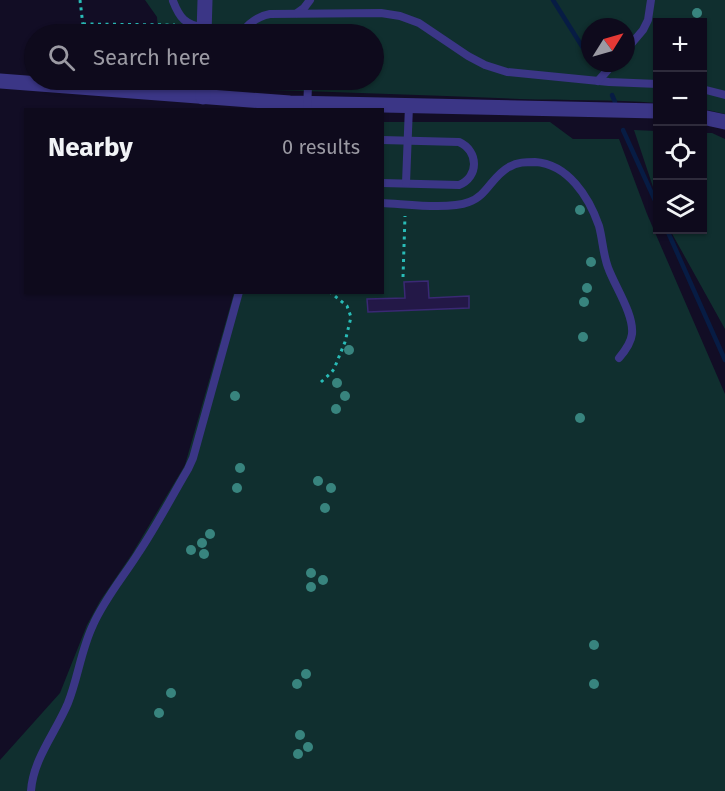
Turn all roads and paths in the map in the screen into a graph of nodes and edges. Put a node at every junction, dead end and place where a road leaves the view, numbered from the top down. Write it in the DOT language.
graph roads {
  1 [pos="80,0"];
  2 [pos="205,0"];
  3 [pos="310,0"];
  4 [pos="651,0"];
  5 [pos="173,1"];
  6 [pos="297,13"];
  7 [pos="189,23"];
  8 [pos="83,24"];
  9 [pos="204,24"];
  10 [pos="251,24"];
  11 [pos="635,39"];
  12 [pos="606,72"];
  13 [pos="0,81"];
  14 [pos="597,81"];
  15 [pos="24,83"];
  16 [pos="653,84"];
  17 [pos="114,90"];
  18 [pos="203,90"];
  19 [pos="308,90"];
  20 [pos="707,90"];
  21 [pos="725,95"];
  22 [pos="203,97"];
  23 [pos="409,106"];
  24 [pos="307,108"];
  25 [pos="653,111"];
  26 [pos="707,118"];
  27 [pos="725,122"];
  28 [pos="384,140"];
  29 [pos="408,141"];
  30 [pos="384,183"];
  31 [pos="406,183"];
  32 [pos="384,203"];
  33 [pos="406,204"];
  34 [pos="403,277"];
  35 [pos="238,294"];
  36 [pos="332,294"];
  37 [pos="619,358"];
  38 [pos="321,382"];
  39 [pos="31,791"];
  1 -- 8 [label="path"];
  2 -- 9 [label="street"];
  3 -- 6 [label="lane"];
  4 -- 11 [label="lane"];
  5 -- 7 [label="lane"];
  6 -- 10 [label="lane"];
  6 -- 14 [label="lane"];
  12 -- 14 [label="lane"];
  13 -- 15 [label="street"];
  14 -- 16 [label="lane"];
  17 -- 22 [label="street"];
  18 -- 22 [label="street"];
  19 -- 24 [label="lane, bridge"];
  20 -- 21 [label="lane"];
  22 -- 23 [label="street"];
  23 -- 25 [label="street"];
  23 -- 29 [label="lane"];
  26 -- 27 [label="street"];
  28 -- 29 [label="lane"];
  29 -- 31 [label="lane"];
  29 -- 31 [label="lane"];
  30 -- 31 [label="lane"];
  32 -- 33 [label="lane"];
  33 -- 34 [label="path"];
  33 -- 37 [label="lane"];
  35 -- 39 [label="lane"];
  36 -- 38 [label="path"];
}
